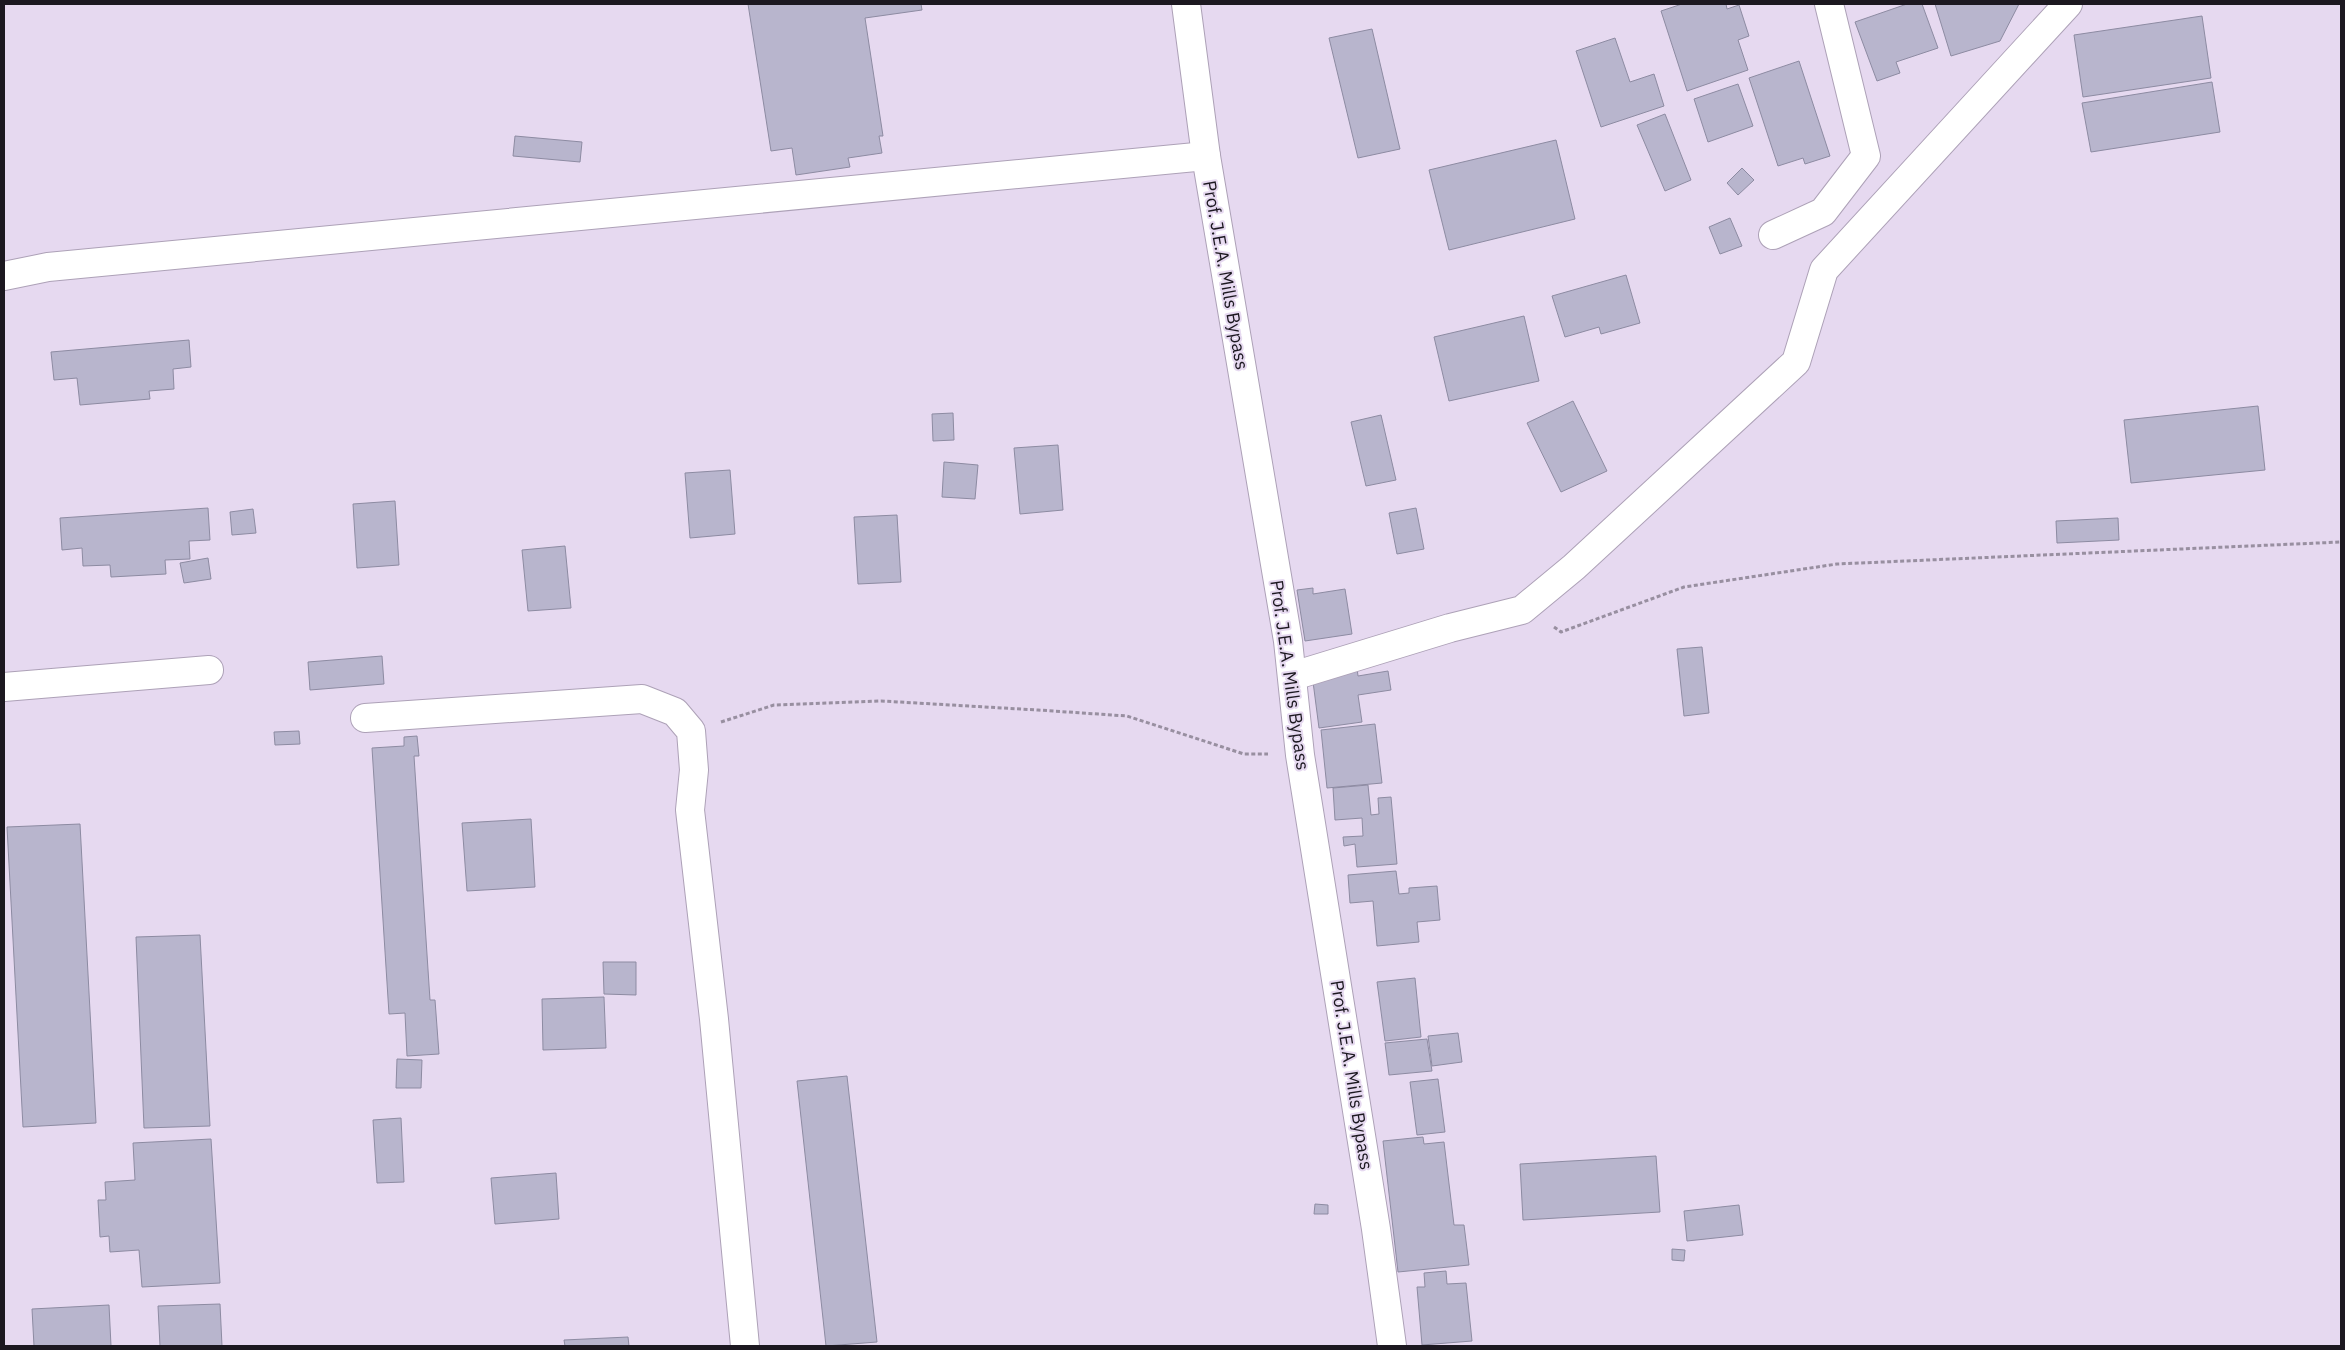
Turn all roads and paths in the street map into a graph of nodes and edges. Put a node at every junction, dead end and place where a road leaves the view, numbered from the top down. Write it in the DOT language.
graph roads {
  1 [pos="1186,4"];
  2 [pos="1830,4"];
  3 [pos="2068,4"];
  4 [pos="1206,156"];
  5 [pos="1773,235"];
  6 [pos="4,276"];
  7 [pos="2341,542"];
  8 [pos="1522,610"];
  9 [pos="209,670"];
  10 [pos="1293,676"];
  11 [pos="4,687"];
  12 [pos="365,718"];
  13 [pos="691,731"];
  14 [pos="1300,755"];
  15 [pos="745,1346"];
  16 [pos="1392,1346"];
  1 -- 4 [label="street, Prof. J.E.A. Mills Bypass"];
  2 -- 5 [label="street"];
  3 -- 8 [label="street"];
  4 -- 6 [label="street"];
  4 -- 10 [label="street, Prof. J.E.A. Mills Bypass"];
  7 -- 8 [label="path"];
  8 -- 10 [label="street"];
  9 -- 11 [label="street"];
  10 -- 14 [label="street, Prof. J.E.A. Mills Bypass"];
  12 -- 13 [label="street"];
  13 -- 14 [label="path"];
  13 -- 15 [label="street"];
  14 -- 16 [label="street, Prof. J.E.A. Mills Bypass"];
}
